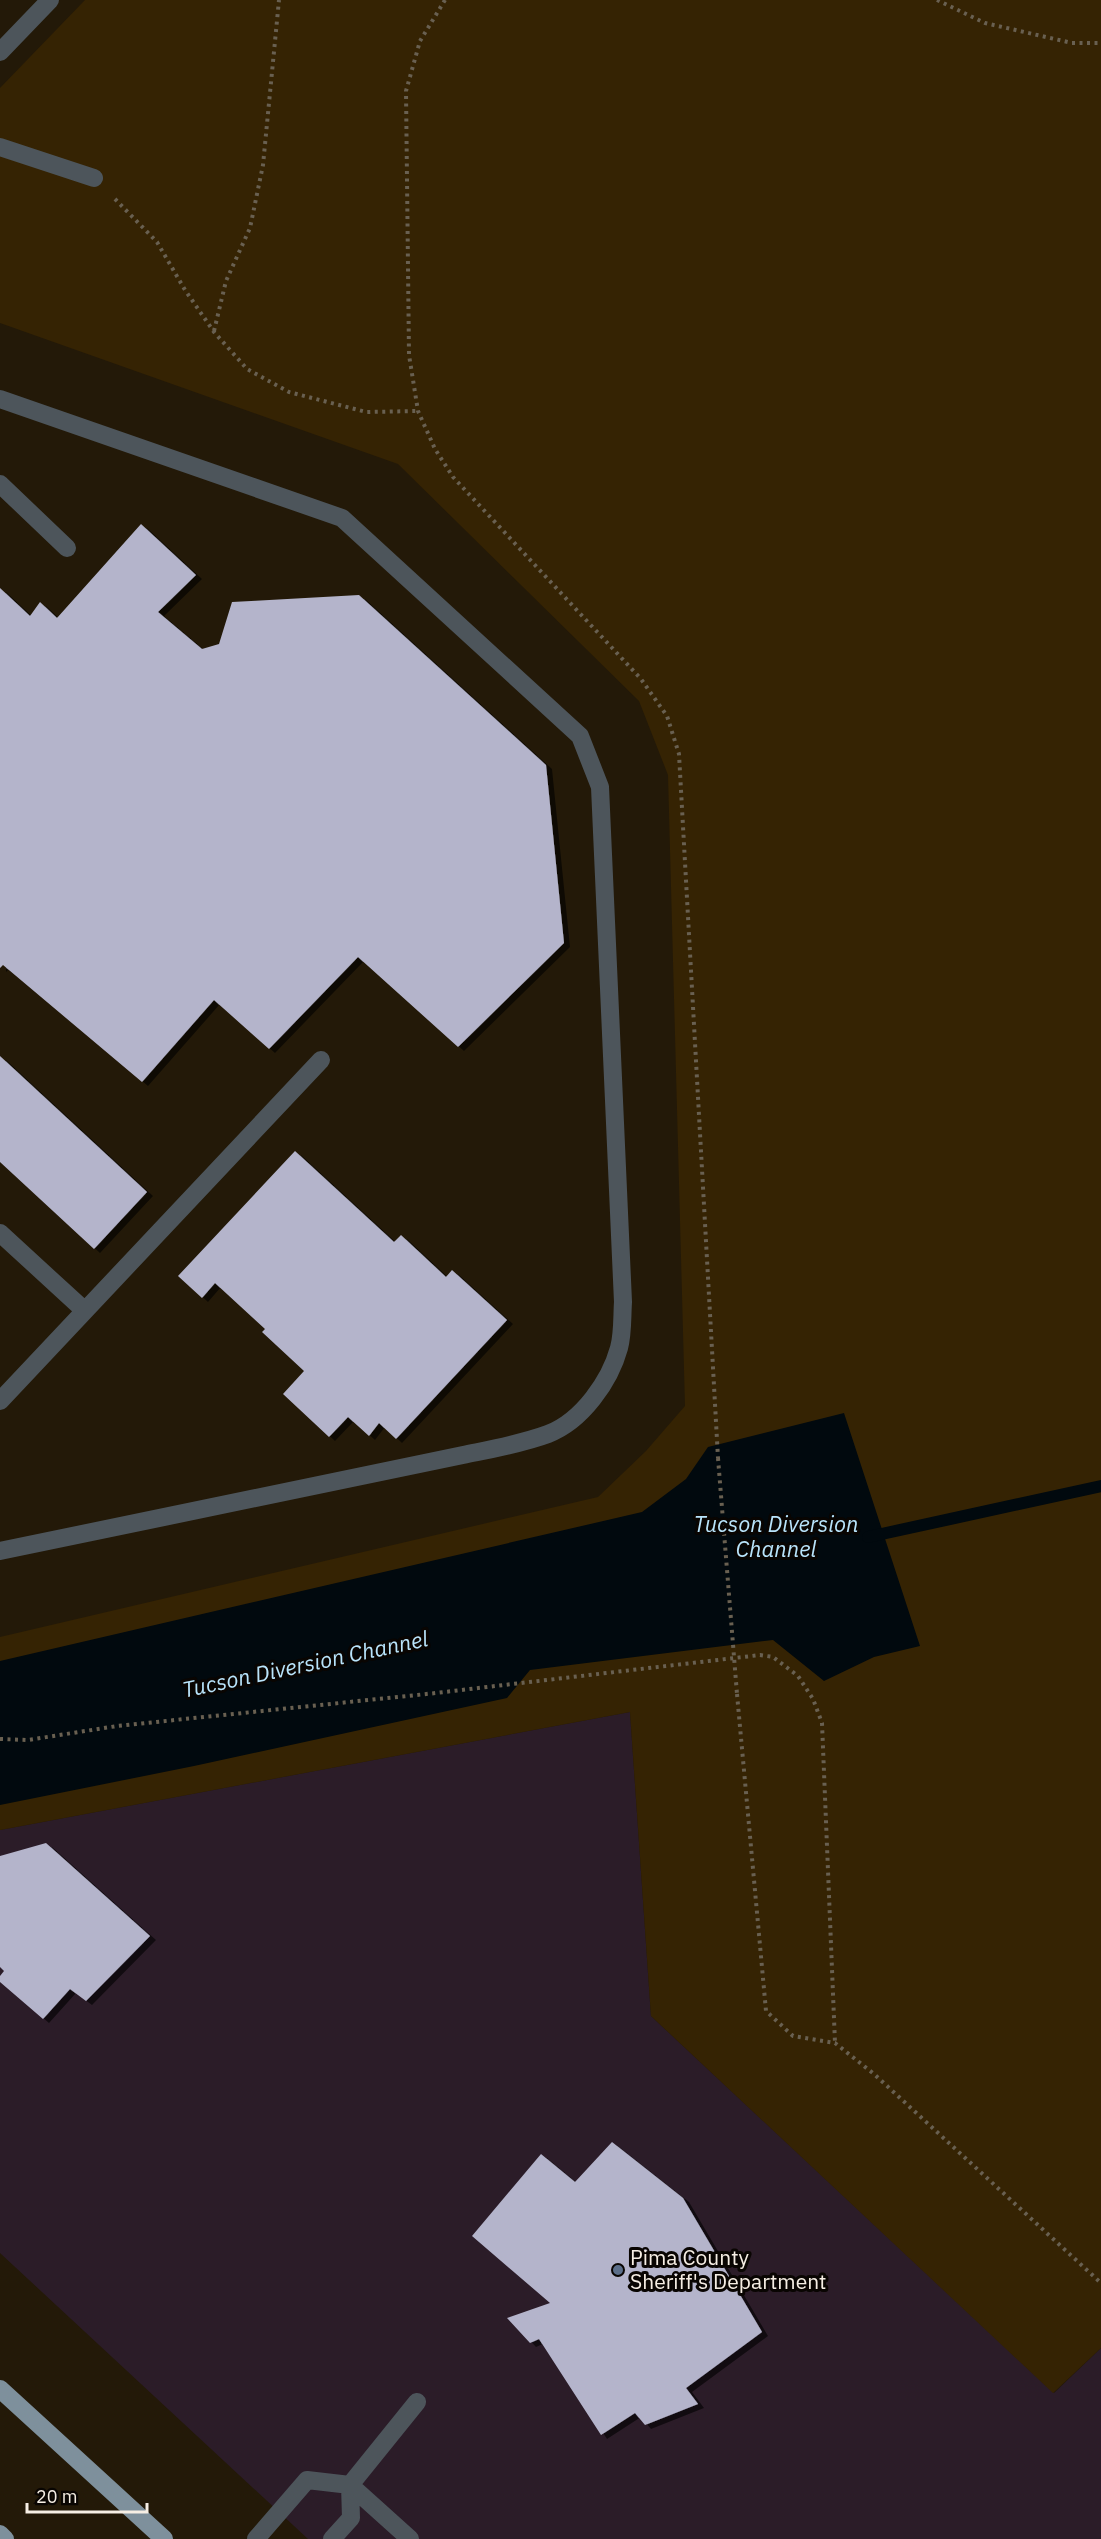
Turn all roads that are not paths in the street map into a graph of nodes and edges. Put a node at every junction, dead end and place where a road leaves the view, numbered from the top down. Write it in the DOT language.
graph roads {
  1 [pos="50,0"];
  2 [pos="0,52"];
  3 [pos="0,147"];
  4 [pos="94,178"];
  5 [pos="0,399"];
  6 [pos="0,484"];
  7 [pos="67,548"];
  8 [pos="321,1060"];
  9 [pos="0,1233"];
  10 [pos="84,1310"];
  11 [pos="0,1401"];
  12 [pos="0,1551"];
  13 [pos="0,2389"];
  14 [pos="417,2402"];
  15 [pos="350,2485"];
  16 [pos="0,2534"];
  17 [pos="5,2539"];
  18 [pos="164,2539"];
  19 [pos="256,2539"];
  20 [pos="332,2539"];
  21 [pos="410,2539"];
  1 -- 2 [label="street"];
  3 -- 4 [label="street"];
  5 -- 12 [label="street"];
  6 -- 7 [label="street"];
  8 -- 10 [label="street"];
  9 -- 10 [label="street"];
  10 -- 11 [label="street"];
  13 -- 18 [label="main road"];
  14 -- 15 [label="street"];
  15 -- 19 [label="street"];
  15 -- 20 [label="street"];
  15 -- 21 [label="street"];
  16 -- 17 [label="main road"];
}
